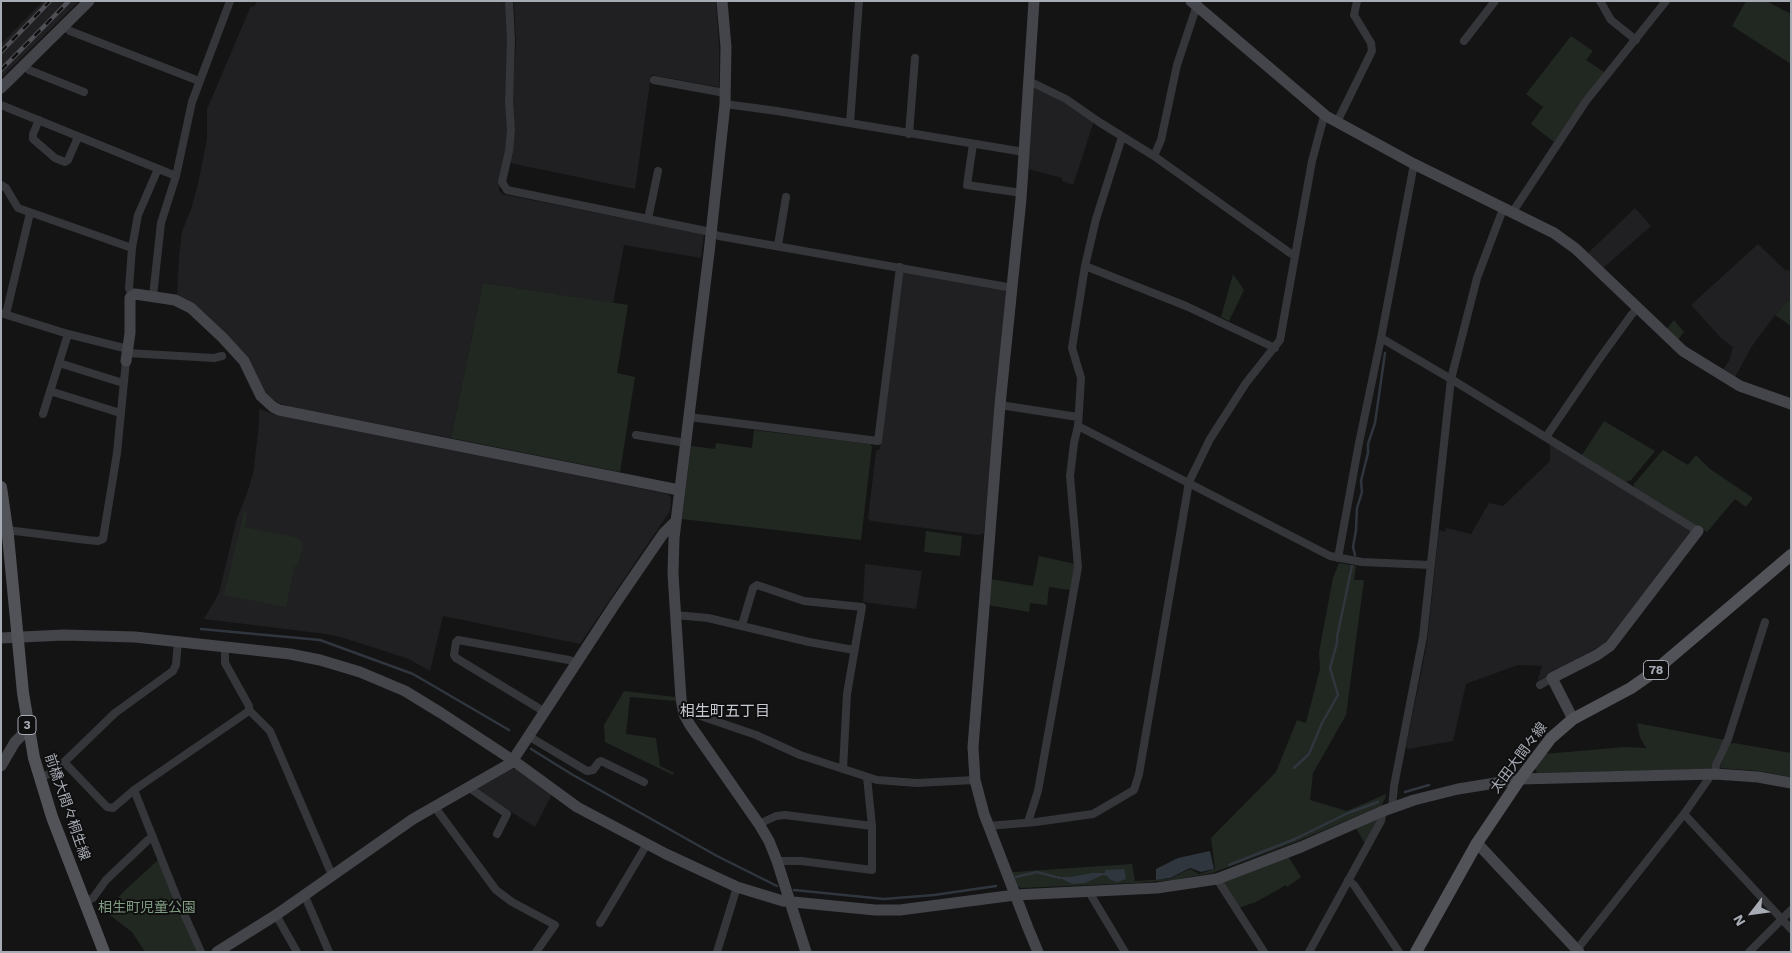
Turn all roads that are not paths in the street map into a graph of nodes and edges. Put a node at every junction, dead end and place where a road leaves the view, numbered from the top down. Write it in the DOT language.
graph roads {
  1 [pos="89,1"];
  2 [pos="230,1"];
  3 [pos="510,1"];
  4 [pos="722,1"];
  5 [pos="859,1"];
  6 [pos="1034,1"];
  7 [pos="1357,1"];
  8 [pos="1496,1"];
  9 [pos="1600,1"];
  10 [pos="1666,1"];
  11 [pos="1195,3"];
  12 [pos="64,26"];
  13 [pos="1464,40"];
  14 [pos="1636,40"];
  15 [pos="915,58"];
  16 [pos="24,65"];
  17 [pos="654,80"];
  18 [pos="199,81"];
  19 [pos="1028,81"];
  20 [pos="1,88"];
  21 [pos="84,92"];
  22 [pos="725,99"];
  23 [pos="1,105"];
  24 [pos="1326,116"];
  25 [pos="39,120"];
  26 [pos="1337,122"];
  27 [pos="850,123"];
  28 [pos="909,134"];
  29 [pos="1122,136"];
  30 [pos="78,137"];
  31 [pos="973,144"];
  32 [pos="1024,152"];
  33 [pos="1154,156"];
  34 [pos="1414,164"];
  35 [pos="158,169"];
  36 [pos="658,170"];
  37 [pos="176,176"];
  38 [pos="1,185"];
  39 [pos="1022,193"];
  40 [pos="786,197"];
  41 [pos="1508,211"];
  42 [pos="30,213"];
  43 [pos="648,219"];
  44 [pos="711,233"];
  45 [pos="778,245"];
  46 [pos="132,248"];
  47 [pos="1295,255"];
  48 [pos="1084,266"];
  49 [pos="900,267"];
  50 [pos="1013,288"];
  51 [pos="132,296"];
  52 [pos="153,296"];
  53 [pos="1638,308"];
  54 [pos="4,313"];
  55 [pos="68,334"];
  56 [pos="1381,338"];
  57 [pos="1275,348"];
  58 [pos="127,354"];
  59 [pos="222,356"];
  60 [pos="59,363"];
  61 [pos="1451,379"];
  62 [pos="123,383"];
  63 [pos="50,391"];
  64 [pos="1791,404"];
  65 [pos="1000,405"];
  66 [pos="120,413"];
  67 [pos="43,414"];
  68 [pos="1078,417"];
  69 [pos="689,418"];
  70 [pos="1078,426"];
  71 [pos="636,435"];
  72 [pos="1546,437"];
  73 [pos="686,443"];
  74 [pos="1189,482"];
  75 [pos="1,487"];
  76 [pos="679,490"];
  77 [pos="676,521"];
  78 [pos="7,530"];
  79 [pos="1698,531"];
  80 [pos="1791,556"];
  81 [pos="1338,558"];
  82 [pos="1430,565"];
  83 [pos="675,615"];
  84 [pos="1765,622"];
  85 [pos="742,625"];
  86 [pos="18,636"];
  87 [pos="1,638"];
  88 [pos="178,642"];
  89 [pos="225,646"];
  90 [pos="854,650"];
  91 [pos="576,663"];
  92 [pos="1552,678"];
  93 [pos="1540,685"];
  94 [pos="249,710"];
  95 [pos="545,712"];
  96 [pos="684,714"];
  97 [pos="1574,719"];
  98 [pos="28,729"];
  99 [pos="530,737"];
  100 [pos="514,760"];
  101 [pos="64,762"];
  102 [pos="1,766"];
  103 [pos="843,769"];
  104 [pos="1712,775"];
  105 [pos="867,777"];
  106 [pos="39,778"];
  107 [pos="1520,779"];
  108 [pos="975,780"];
  109 [pos="644,782"];
  110 [pos="1791,783"];
  111 [pos="468,787"];
  112 [pos="134,790"];
  113 [pos="434,806"];
  114 [pos="1388,810"];
  115 [pos="1684,814"];
  116 [pos="1028,822"];
  117 [pos="759,824"];
  118 [pos="872,826"];
  119 [pos="988,826"];
  120 [pos="497,834"];
  121 [pos="153,837"];
  122 [pos="1477,843"];
  123 [pos="647,844"];
  124 [pos="778,861"];
  125 [pos="332,875"];
  126 [pos="1217,879"];
  127 [pos="1348,880"];
  128 [pos="738,888"];
  129 [pos="1089,892"];
  130 [pos="304,894"];
  131 [pos="1015,895"];
  132 [pos="790,901"];
  133 [pos="85,902"];
  134 [pos="1791,910"];
  135 [pos="276,915"];
  136 [pos="1782,920"];
  137 [pos="600,923"];
  138 [pos="1791,929"];
  139 [pos="1577,951"];
  140 [pos="104,952"];
  141 [pos="201,952"];
  142 [pos="217,952"];
  143 [pos="297,952"];
  144 [pos="330,952"];
  145 [pos="536,952"];
  146 [pos="717,952"];
  147 [pos="806,952"];
  148 [pos="1038,952"];
  149 [pos="1126,952"];
  150 [pos="1264,952"];
  151 [pos="1309,952"];
  152 [pos="1399,952"];
  153 [pos="1416,952"];
  154 [pos="1749,952"];
  1 -- 12 [label="street"];
  2 -- 18 [label="street"];
  3 -- 43 [label="street"];
  4 -- 22 [label="street"];
  5 -- 27 [label="street"];
  6 -- 19 [label="street"];
  7 -- 26 [label="street"];
  8 -- 13 [label="street"];
  9 -- 14 [label="street"];
  10 -- 14 [label="street"];
  11 -- 24 [label="street"];
  11 -- 33 [label="street"];
  12 -- 16 [label="street"];
  12 -- 18 [label="street"];
  14 -- 41 [label="street"];
  15 -- 28 [label="street"];
  16 -- 20 [label="street"];
  16 -- 21 [label="street"];
  17 -- 22 [label="street"];
  18 -- 37 [label="street"];
  19 -- 29 [label="street"];
  19 -- 32 [label="street"];
  22 -- 27 [label="street"];
  22 -- 44 [label="street"];
  23 -- 25 [label="street"];
  24 -- 26 [label="street"];
  24 -- 47 [label="street"];
  25 -- 30 [label="street"];
  25 -- 30 [label="street"];
  26 -- 34 [label="street"];
  27 -- 28 [label="street"];
  28 -- 31 [label="street"];
  29 -- 33 [label="street"];
  29 -- 48 [label="street"];
  30 -- 35 [label="street"];
  31 -- 32 [label="street"];
  31 -- 39 [label="street"];
  32 -- 39 [label="street"];
  33 -- 47 [label="street"];
  34 -- 41 [label="street"];
  34 -- 56 [label="street"];
  35 -- 37 [label="street"];
  35 -- 46 [label="street"];
  36 -- 43 [label="street"];
  37 -- 52 [label="street"];
  38 -- 42 [label="street"];
  39 -- 50 [label="street"];
  40 -- 45 [label="street"];
  41 -- 53 [label="street"];
  41 -- 61 [label="street"];
  42 -- 46 [label="street"];
  42 -- 54 [label="street"];
  43 -- 44 [label="street"];
  44 -- 45 [label="street"];
  44 -- 69 [label="street"];
  45 -- 49 [label="street"];
  46 -- 51 [label="street"];
  47 -- 57 [label="street"];
  48 -- 57 [label="street"];
  48 -- 68 [label="street"];
  49 -- 50 [label="street"];
  49 -- 69 [label="street"];
  50 -- 65 [label="street"];
  51 -- 52 [label="street"];
  51 -- 58 [label="street"];
  52 -- 76 [label="street"];
  53 -- 64 [label="street"];
  53 -- 72 [label="street"];
  54 -- 55 [label="street"];
  55 -- 58 [label="street"];
  55 -- 60 [label="street"];
  56 -- 61 [label="street"];
  56 -- 81 [label="street"];
  57 -- 74 [label="street"];
  58 -- 59 [label="street"];
  58 -- 62 [label="street"];
  60 -- 62 [label="street"];
  60 -- 63 [label="street"];
  61 -- 72 [label="street"];
  61 -- 82 [label="street"];
  62 -- 66 [label="street"];
  63 -- 66 [label="street"];
  63 -- 67 [label="street"];
  65 -- 68 [label="street"];
  65 -- 108 [label="street"];
  66 -- 78 [label="street"];
  68 -- 70 [label="street"];
  69 -- 73 [label="street"];
  70 -- 74 [label="street"];
  70 -- 116 [label="street"];
  71 -- 73 [label="street"];
  72 -- 79 [label="street"];
  73 -- 76 [label="street"];
  74 -- 81 [label="street"];
  74 -- 116 [label="street"];
  75 -- 78 [label="main road, 前橋大間々桐生線 / 3"];
  76 -- 77 [label="street"];
  77 -- 83 [label="street"];
  77 -- 91 [label="street"];
  78 -- 86 [label="main road, 前橋大間々桐生線 / 3"];
  79 -- 92 [label="street"];
  80 -- 97 [label="main road, 太田大間々線 / 78"];
  81 -- 82 [label="street"];
  82 -- 114 [label="street"];
  83 -- 85 [label="street"];
  83 -- 96 [label="street"];
  84 -- 104 [label="street"];
  85 -- 90 [label="street"];
  85 -- 90 [label="street"];
  86 -- 87 [label="street"];
  86 -- 88 [label="street"];
  86 -- 98 [label="main road, 前橋大間々桐生線 / 3"];
  88 -- 89 [label="street"];
  88 -- 101 [label="street"];
  89 -- 94 [label="street"];
  89 -- 100 [label="street"];
  90 -- 103 [label="street"];
  91 -- 95 [label="street"];
  91 -- 95 [label="street"];
  92 -- 93 [label="street"];
  92 -- 97 [label="street"];
  94 -- 112 [label="street"];
  94 -- 125 [label="street"];
  95 -- 99 [label="street"];
  96 -- 103 [label="street"];
  96 -- 117 [label="street"];
  97 -- 107 [label="main road, 太田大間々線 / 78"];
  98 -- 102 [label="street"];
  98 -- 106 [label="main road, 前橋大間々桐生線 / 3"];
  99 -- 100 [label="street"];
  99 -- 109 [label="street"];
  100 -- 111 [label="street"];
  100 -- 123 [label="street"];
  101 -- 106 [label="street"];
  101 -- 112 [label="street"];
  103 -- 105 [label="street"];
  104 -- 107 [label="street"];
  104 -- 110 [label="street"];
  104 -- 115 [label="street"];
  105 -- 108 [label="street"];
  105 -- 118 [label="street"];
  106 -- 133 [label="main road, 前橋大間々桐生線 / 3"];
  107 -- 114 [label="street"];
  107 -- 122 [label="main road, 太田大間々線 / 78"];
  108 -- 119 [label="street"];
  111 -- 113 [label="street"];
  111 -- 120 [label="street"];
  112 -- 121 [label="street"];
  113 -- 125 [label="street"];
  113 -- 145 [label="street"];
  114 -- 126 [label="street"];
  114 -- 127 [label="street"];
  115 -- 136 [label="street"];
  115 -- 139 [label="street"];
  116 -- 119 [label="street"];
  117 -- 118 [label="street"];
  117 -- 124 [label="street"];
  118 -- 124 [label="street"];
  119 -- 131 [label="street"];
  121 -- 133 [label="street"];
  121 -- 141 [label="street"];
  122 -- 139 [label="street"];
  122 -- 153 [label="main road, 太田大間々線 / 78"];
  123 -- 128 [label="street"];
  123 -- 137 [label="street"];
  124 -- 132 [label="street"];
  125 -- 130 [label="street"];
  126 -- 129 [label="street"];
  126 -- 150 [label="street"];
  127 -- 151 [label="street"];
  127 -- 152 [label="street"];
  128 -- 132 [label="street"];
  128 -- 146 [label="street"];
  129 -- 131 [label="street"];
  129 -- 149 [label="street"];
  130 -- 135 [label="street"];
  130 -- 144 [label="street"];
  131 -- 132 [label="street"];
  131 -- 148 [label="street"];
  132 -- 147 [label="street"];
  133 -- 140 [label="main road, 前橋大間々桐生線 / 3"];
  134 -- 136 [label="street"];
  135 -- 142 [label="street"];
  135 -- 143 [label="street"];
  136 -- 138 [label="street"];
  136 -- 154 [label="street"];
}
